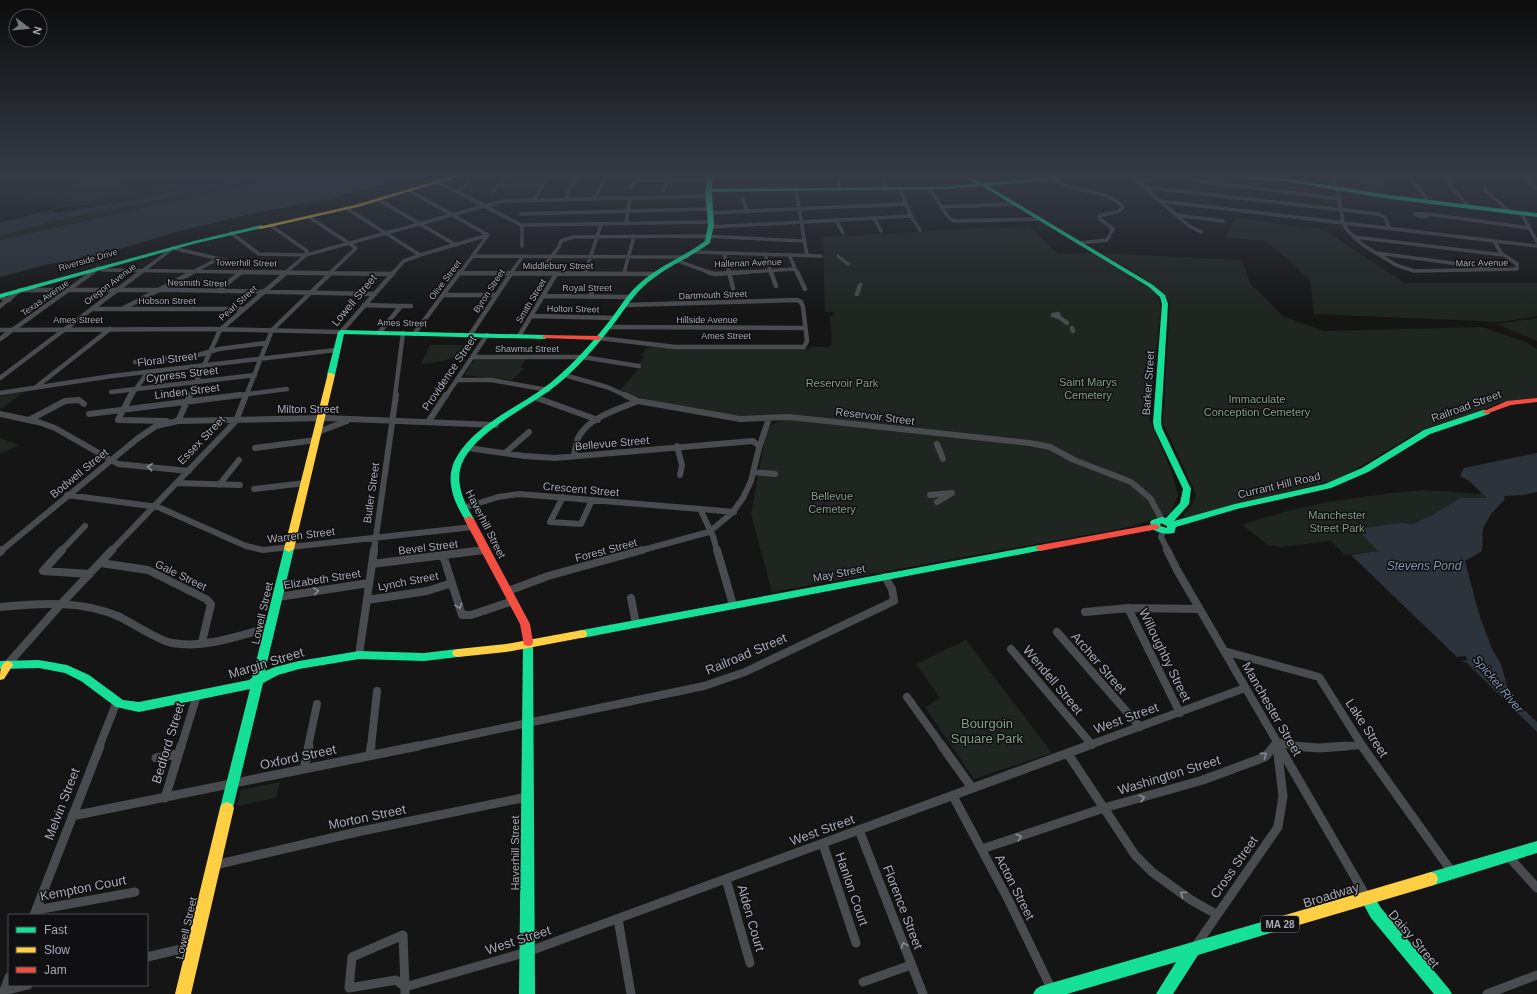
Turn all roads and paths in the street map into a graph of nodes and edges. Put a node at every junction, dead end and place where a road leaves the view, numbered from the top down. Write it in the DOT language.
graph roads {
  1 [pos="286,221"];
  2 [pos="317,221"];
  3 [pos="367,221"];
  4 [pos="416,221"];
  5 [pos="425,221"];
  6 [pos="465,221"];
  7 [pos="513,221"];
  8 [pos="663,221"];
  9 [pos="710,221"];
  10 [pos="787,221"];
  11 [pos="812,221"];
  12 [pos="837,221"];
  13 [pos="876,221"];
  14 [pos="914,221"];
  15 [pos="1043,221"];
  16 [pos="1105,221"];
  17 [pos="1184,221"];
  18 [pos="1330,221"];
  19 [pos="1387,221"];
  20 [pos="1481,221"];
  21 [pos="1526,221"];
  22 [pos="801,222"];
  23 [pos="419,223"];
  24 [pos="1343,223"];
  25 [pos="626,224"];
  26 [pos="270,225"];
  27 [pos="520,225"];
  28 [pos="601,225"];
  29 [pos="1389,228"];
  30 [pos="1529,228"];
  31 [pos="920,230"];
  32 [pos="881,231"];
  33 [pos="1201,232"];
  34 [pos="231,233"];
  35 [pos="385,233"];
  36 [pos="843,233"];
  37 [pos="488,235"];
  38 [pos="634,236"];
  39 [pos="597,237"];
  40 [pos="710,237"];
  41 [pos="1354,237"];
  42 [pos="804,241"];
  43 [pos="1494,241"];
  44 [pos="1537,242"];
  45 [pos="349,243"];
  46 [pos="1079,243"];
  47 [pos="456,244"];
  48 [pos="522,246"];
  49 [pos="1537,246"];
  50 [pos="173,248"];
  51 [pos="410,249"];
  52 [pos="724,253"];
  53 [pos="1376,253"];
  54 [pos="306,254"];
  55 [pos="691,254"];
  56 [pos="765,254"];
  57 [pos="420,255"];
  58 [pos="789,255"];
  59 [pos="1503,255"];
  60 [pos="473,256"];
  61 [pos="807,256"];
  62 [pos="821,256"];
  63 [pos="838,256"];
  64 [pos="522,257"];
  65 [pos="552,257"];
  66 [pos="590,257"];
  67 [pos="628,257"];
  68 [pos="216,260"];
  69 [pos="406,260"];
  70 [pos="678,261"];
  71 [pos="232,262"];
  72 [pos="848,264"];
  73 [pos="98,268"];
  74 [pos="795,269"];
  75 [pos="143,270"];
  76 [pos="197,270"];
  77 [pos="1496,270"];
  78 [pos="242,271"];
  79 [pos="285,271"];
  80 [pos="770,271"];
  81 [pos="331,272"];
  82 [pos="460,273"];
  83 [pos="729,273"];
  84 [pos="393,274"];
  85 [pos="509,274"];
  86 [pos="538,274"];
  87 [pos="556,274"];
  88 [pos="585,274"];
  89 [pos="624,274"];
  90 [pos="656,274"];
  91 [pos="860,285"];
  92 [pos="594,286"];
  93 [pos="776,286"];
  94 [pos="733,288"];
  95 [pos="805,289"];
  96 [pos="20,290"];
  97 [pos="70,290"];
  98 [pos="117,290"];
  99 [pos="159,290"];
  100 [pos="218,291"];
  101 [pos="262,292"];
  102 [pos="309,293"];
  103 [pos="374,294"];
  104 [pos="857,294"];
  105 [pos="443,295"];
  106 [pos="495,295"];
  107 [pos="543,296"];
  108 [pos="590,296"];
  109 [pos="0,297"];
  110 [pos="631,297"];
  111 [pos="9,300"];
  112 [pos="364,305"];
  113 [pos="625,305"];
  114 [pos="0,306"];
  115 [pos="401,306"];
  116 [pos="411,306"];
  117 [pos="92,309"];
  118 [pos="123,309"];
  119 [pos="242,310"];
  120 [pos="532,316"];
  121 [pos="1059,317"];
  122 [pos="615,318"];
  123 [pos="1067,323"];
  124 [pos="608,327"];
  125 [pos="806,328"];
  126 [pos="110,329"];
  127 [pos="220,329"];
  128 [pos="0,330"];
  129 [pos="13,330"];
  130 [pos="64,330"];
  131 [pos="272,330"];
  132 [pos="341,332"];
  133 [pos="379,333"];
  134 [pos="403,333"];
  135 [pos="414,334"];
  136 [pos="470,335"];
  137 [pos="487,335"];
  138 [pos="519,336"];
  139 [pos="599,338"];
  140 [pos="0,339"];
  141 [pos="266,343"];
  142 [pos="336,350"];
  143 [pos="210,351"];
  144 [pos="472,357"];
  145 [pos="261,358"];
  146 [pos="582,358"];
  147 [pos="135,362"];
  148 [pos="203,365"];
  149 [pos="639,366"];
  150 [pos="148,372"];
  151 [pos="255,375"];
  152 [pos="564,376"];
  153 [pos="0,378"];
  154 [pos="457,380"];
  155 [pos="196,382"];
  156 [pos="34,388"];
  157 [pos="287,389"];
  158 [pos="134,390"];
  159 [pos="548,390"];
  160 [pos="111,392"];
  161 [pos="0,393"];
  162 [pos="248,393"];
  163 [pos="537,398"];
  164 [pos="1537,400"];
  165 [pos="187,401"];
  166 [pos="638,401"];
  167 [pos="84,404"];
  168 [pos="123,409"];
  169 [pos="0,414"];
  170 [pos="89,414"];
  171 [pos="321,418"];
  172 [pos="769,418"];
  173 [pos="352,419"];
  174 [pos="29,420"];
  175 [pos="237,420"];
  176 [pos="391,420"];
  177 [pos="598,420"];
  178 [pos="178,421"];
  179 [pos="428,422"];
  180 [pos="497,425"];
  181 [pos="530,432"];
  182 [pos="317,436"];
  183 [pos="937,444"];
  184 [pos="758,445"];
  185 [pos="1407,445"];
  186 [pos="677,446"];
  187 [pos="254,448"];
  188 [pos="468,448"];
  189 [pos="505,453"];
  190 [pos="574,456"];
  191 [pos="110,460"];
  192 [pos="239,460"];
  193 [pos="943,460"];
  194 [pos="189,471"];
  195 [pos="753,472"];
  196 [pos="775,474"];
  197 [pos="680,475"];
  198 [pos="305,483"];
  199 [pos="177,484"];
  200 [pos="219,485"];
  201 [pos="240,485"];
  202 [pos="254,489"];
  203 [pos="67,495"];
  204 [pos="930,495"];
  205 [pos="563,497"];
  206 [pos="592,500"];
  207 [pos="937,502"];
  208 [pos="154,507"];
  209 [pos="462,508"];
  210 [pos="700,509"];
  211 [pos="734,512"];
  212 [pos="1164,525"];
  213 [pos="85,526"];
  214 [pos="473,527"];
  215 [pos="710,531"];
  216 [pos="375,537"];
  217 [pos="290,548"];
  218 [pos="486,550"];
  219 [pos="0,552"];
  220 [pos="443,556"];
  221 [pos="101,563"];
  222 [pos="372,564"];
  223 [pos="90,574"];
  224 [pos="885,577"];
  225 [pos="369,583"];
  226 [pos="452,583"];
  227 [pos="508,591"];
  228 [pos="278,597"];
  229 [pos="630,598"];
  230 [pos="367,600"];
  231 [pos="513,601"];
  232 [pos="61,604"];
  233 [pos="733,605"];
  234 [pos="0,607"];
  235 [pos="1128,608"];
  236 [pos="1199,609"];
  237 [pos="1085,612"];
  238 [pos="636,624"];
  239 [pos="271,627"];
  240 [pos="1057,632"];
  241 [pos="202,642"];
  242 [pos="528,643"];
  243 [pos="1011,650"];
  244 [pos="1224,651"];
  245 [pos="359,655"];
  246 [pos="3,665"];
  247 [pos="0,676"];
  248 [pos="258,681"];
  249 [pos="1245,688"];
  250 [pos="377,691"];
  251 [pos="197,695"];
  252 [pos="907,698"];
  253 [pos="116,704"];
  254 [pos="317,704"];
  255 [pos="1180,713"];
  256 [pos="529,723"];
  257 [pos="1140,727"];
  258 [pos="1276,742"];
  259 [pos="1092,745"];
  260 [pos="1361,745"];
  261 [pos="178,754"];
  262 [pos="1068,754"];
  263 [pos="370,755"];
  264 [pos="156,758"];
  265 [pos="304,769"];
  266 [pos="233,784"];
  267 [pos="972,788"];
  268 [pos="953,796"];
  269 [pos="527,797"];
  270 [pos="165,798"];
  271 [pos="1104,808"];
  272 [pos="72,816"];
  273 [pos="859,830"];
  274 [pos="823,844"];
  275 [pos="1537,847"];
  276 [pos="982,849"];
  277 [pos="1508,856"];
  278 [pos="213,865"];
  279 [pos="1452,873"];
  280 [pos="726,879"];
  281 [pos="1537,888"];
  282 [pos="135,892"];
  283 [pos="1367,898"];
  284 [pos="35,912"];
  285 [pos="1216,914"];
  286 [pos="618,919"];
  287 [pos="856,942"];
  288 [pos="194,946"];
  289 [pos="1194,949"];
  290 [pos="527,952"];
  291 [pos="148,957"];
  292 [pos="750,963"];
  293 [pos="911,965"];
  294 [pos="1537,975"];
  295 [pos="8,979"];
  296 [pos="863,982"];
  297 [pos="24,986"];
  298 [pos="405,990"];
  299 [pos="1052,990"];
  300 [pos="2,991"];
  301 [pos="183,994"];
  302 [pos="527,994"];
  303 [pos="631,994"];
  304 [pos="923,994"];
  305 [pos="1040,994"];
  306 [pos="1165,994"];
  307 [pos="1444,994"];
  308 [pos="1487,994"];
  1 -- 26 [label="main road, Riverside Drive"];
  2 -- 45 [label="street"];
  3 -- 35 [label="street"];
  4 -- 23 [label="street"];
  5 -- 23 [label="street"];
  6 -- 37 [label="street"];
  7 -- 27 [label="street"];
  8 -- 25 [label="street"];
  9 -- 40 [label="main road"];
  10 -- 22 [label="street"];
  11 -- 22 [label="street"];
  12 -- 36 [label="street"];
  13 -- 32 [label="street"];
  14 -- 31 [label="street"];
  15 -- 46 [label="main road"];
  16 -- 46 [label="street"];
  17 -- 33 [label="street"];
  18 -- 24 [label="street"];
  19 -- 29 [label="street"];
  20 -- 30 [label="street"];
  21 -- 30 [label="street"];
  22 -- 42 [label="street"];
  23 -- 35 [label="street"];
  23 -- 47 [label="street"];
  24 -- 29 [label="street"];
  24 -- 41 [label="street"];
  25 -- 28 [label="street"];
  26 -- 34 [label="main road, Riverside Drive"];
  26 -- 54 [label="street"];
  27 -- 28 [label="street"];
  27 -- 48 [label="street"];
  28 -- 39 [label="street"];
  29 -- 43 [label="street"];
  30 -- 44 [label="street"];
  34 -- 50 [label="main road, Riverside Drive"];
  34 -- 54 [label="street"];
  35 -- 45 [label="street"];
  35 -- 51 [label="street"];
  37 -- 47 [label="street, Lowell Street"];
  37 -- 60 [label="street, Olive Street"];
  38 -- 39 [label="street"];
  38 -- 40 [label="street"];
  38 -- 67 [label="street"];
  39 -- 65 [label="street"];
  39 -- 66 [label="street"];
  40 -- 42 [label="street"];
  40 -- 55 [label="main road, Haverhill Street"];
  41 -- 53 [label="street"];
  41 -- 59 [label="street"];
  42 -- 61 [label="street"];
  43 -- 49 [label="street"];
  43 -- 59 [label="street, Marc Avenue"];
  45 -- 54 [label="street"];
  45 -- 81 [label="street, Essex Street"];
  46 -- 212 [label="main road, Barker Street"];
  47 -- 57 [label="street, Lowell Street"];
  50 -- 68 [label="street"];
  50 -- 73 [label="main road, Riverside Drive"];
  50 -- 75 [label="street, Oregon Avenue"];
  51 -- 57 [label="street"];
  51 -- 69 [label="street, Lowell Street"];
  52 -- 55 [label="street"];
  52 -- 56 [label="street"];
  52 -- 83 [label="street"];
  53 -- 77 [label="street"];
  53 -- 77 [label="street, Marc Avenue"];
  54 -- 79 [label="street, Pearl Street"];
  55 -- 67 [label="street"];
  55 -- 70 [label="main road, Haverhill Street"];
  56 -- 58 [label="street"];
  56 -- 80 [label="street"];
  57 -- 69 [label="street, Lowell Street"];
  58 -- 61 [label="street"];
  58 -- 74 [label="street"];
  59 -- 77 [label="street, Marc Avenue"];
  60 -- 64 [label="street"];
  60 -- 82 [label="street, Olive Street"];
  61 -- 62 [label="street"];
  63 -- 72 [label="street"];
  64 -- 65 [label="street"];
  64 -- 85 [label="street, Byron Street"];
  65 -- 66 [label="street"];
  65 -- 86 [label="street"];
  66 -- 67 [label="street"];
  66 -- 88 [label="street"];
  67 -- 89 [label="street"];
  68 -- 71 [label="street"];
  68 -- 76 [label="street"];
  69 -- 84 [label="street, Lowell Street"];
  70 -- 83 [label="street, Hallenan Avenue"];
  70 -- 90 [label="main road, Haverhill Street"];
  73 -- 75 [label="street, Towerhill Street"];
  73 -- 96 [label="main road, Riverside Drive"];
  73 -- 97 [label="street, Texas Avenue"];
  74 -- 80 [label="street, Hallenan Avenue"];
  74 -- 95 [label="street"];
  75 -- 76 [label="street, Towerhill Street"];
  75 -- 98 [label="street, Oregon Avenue"];
  76 -- 78 [label="street, Towerhill Street"];
  76 -- 99 [label="street"];
  78 -- 79 [label="street, Towerhill Street"];
  78 -- 100 [label="street"];
  79 -- 81 [label="street, Towerhill Street"];
  79 -- 101 [label="street, Pearl Street"];
  80 -- 83 [label="street, Hallenan Avenue"];
  80 -- 93 [label="street"];
  81 -- 84 [label="street, Towerhill Street"];
  81 -- 102 [label="street, Essex Street"];
  82 -- 85 [label="street, Middlebury Street"];
  82 -- 105 [label="street, Olive Street"];
  83 -- 94 [label="street"];
  84 -- 103 [label="street, Lowell Street"];
  85 -- 86 [label="street, Middlebury Street"];
  85 -- 106 [label="street, Byron Street"];
  86 -- 87 [label="street, Middlebury Street"];
  87 -- 88 [label="street, Middlebury Street"];
  87 -- 107 [label="street, Smith Street"];
  88 -- 89 [label="street, Middlebury Street"];
  89 -- 90 [label="street, Middlebury Street"];
  90 -- 110 [label="main road, Haverhill Street"];
  91 -- 104 [label="street"];
  92 -- 108 [label="street"];
  96 -- 97 [label="street, Nesmith Street"];
  96 -- 109 [label="main road, Riverside Drive"];
  96 -- 111 [label="street"];
  97 -- 98 [label="street, Nesmith Street"];
  97 -- 129 [label="street, Texas Avenue"];
  98 -- 99 [label="street, Nesmith Street"];
  98 -- 117 [label="street, Oregon Avenue"];
  99 -- 100 [label="street, Nesmith Street"];
  99 -- 118 [label="street"];
  100 -- 101 [label="street, Nesmith Street"];
  101 -- 102 [label="street, Nesmith Street"];
  101 -- 119 [label="street, Pearl Street"];
  102 -- 103 [label="street, Nesmith Street"];
  102 -- 131 [label="street, Essex Street"];
  103 -- 112 [label="street, Lowell Street"];
  105 -- 106 [label="street"];
  105 -- 135 [label="street, Olive Street"];
  106 -- 136 [label="street, Byron Street"];
  107 -- 108 [label="street, Royal Street"];
  107 -- 120 [label="street, Smith Street"];
  108 -- 110 [label="street, Royal Street"];
  109 -- 111 [label="street"];
  110 -- 113 [label="main road, Haverhill Street"];
  111 -- 114 [label="street"];
  112 -- 115 [label="street"];
  112 -- 132 [label="street, Lowell Street"];
  113 -- 122 [label="main road, Haverhill Street"];
  113 -- 125 [label="street, Dartmouth Street"];
  115 -- 116 [label="street"];
  115 -- 133 [label="street"];
  117 -- 118 [label="street, Hobson Street"];
  117 -- 130 [label="street, Oregon Avenue"];
  118 -- 119 [label="street, Hobson Street"];
  119 -- 127 [label="street, Pearl Street"];
  120 -- 122 [label="street, Holton Street"];
  120 -- 138 [label="street, Smith Street"];
  121 -- 123 [label="street"];
  122 -- 124 [label="main road, Haverhill Street"];
  124 -- 125 [label="street, Hillside Avenue"];
  124 -- 139 [label="main road, Haverhill Street"];
  125 -- 139 [label="street, Ames Street"];
  126 -- 127 [label="street, Ames Street"];
  126 -- 130 [label="street, Ames Street"];
  126 -- 156 [label="street"];
  127 -- 131 [label="street, Ames Street"];
  127 -- 143 [label="street, Pearl Street"];
  128 -- 129 [label="street, Ames Street"];
  129 -- 130 [label="street, Ames Street"];
  129 -- 140 [label="street, Texas Avenue"];
  130 -- 153 [label="street, Oregon Avenue"];
  131 -- 132 [label="street, Ames Street"];
  131 -- 141 [label="street, Essex Street"];
  132 -- 133 [label="main road, Ames Street"];
  132 -- 142 [label="main road, Lowell Street"];
  133 -- 134 [label="main road, Ames Street"];
  134 -- 135 [label="main road, Ames Street"];
  134 -- 176 [label="street, Butler Street"];
  135 -- 136 [label="main road, Ames Street"];
  136 -- 137 [label="main road, Ames Street"];
  137 -- 138 [label="main road, Ames Street"];
  137 -- 144 [label="street, Providence Street"];
  138 -- 139 [label="main road, Ames Street"];
  139 -- 146 [label="main road, Haverhill Street"];
  141 -- 143 [label="street"];
  141 -- 145 [label="street, Essex Street"];
  142 -- 145 [label="street, Floral Street"];
  142 -- 171 [label="main road, Lowell Street"];
  143 -- 147 [label="street"];
  143 -- 148 [label="street, Pearl Street"];
  144 -- 146 [label="street, Shawmut Street"];
  144 -- 154 [label="street, Providence Street"];
  145 -- 148 [label="street, Floral Street"];
  145 -- 151 [label="street, Essex Street"];
  146 -- 149 [label="street, Shawmut Street"];
  146 -- 152 [label="main road, Haverhill Street"];
  148 -- 150 [label="street, Floral Street"];
  148 -- 155 [label="street, Pearl Street"];
  150 -- 156 [label="street, Floral Street"];
  150 -- 158 [label="street"];
  151 -- 155 [label="street, Cypress Street"];
  151 -- 162 [label="street, Essex Street"];
  152 -- 159 [label="main road, Haverhill Street"];
  152 -- 166 [label="street, Reservoir Street"];
  154 -- 159 [label="street"];
  154 -- 179 [label="street, Providence Street"];
  155 -- 158 [label="street, Cypress Street"];
  155 -- 165 [label="street, Pearl Street"];
  156 -- 161 [label="street, Floral Street"];
  157 -- 162 [label="street, Linden Street"];
  158 -- 160 [label="street, Cypress Street"];
  158 -- 168 [label="street"];
  159 -- 163 [label="main road, Haverhill Street"];
  162 -- 165 [label="street, Linden Street"];
  162 -- 175 [label="street, Essex Street"];
  163 -- 177 [label="street"];
  163 -- 180 [label="main road, Haverhill Street"];
  164 -- 185 [label="main road, Railroad Street"];
  165 -- 168 [label="street, Linden Street"];
  165 -- 178 [label="street, Pearl Street"];
  166 -- 172 [label="street, Reservoir Street"];
  166 -- 177 [label="street"];
  167 -- 174 [label="street"];
  168 -- 170 [label="street, Linden Street"];
  168 -- 178 [label="street, Milton Street"];
  169 -- 174 [label="street"];
  171 -- 173 [label="street, Milton Street"];
  171 -- 175 [label="street, Milton Street"];
  171 -- 182 [label="main road, Lowell Street"];
  172 -- 184 [label="street"];
  172 -- 212 [label="street, Reservoir Street"];
  173 -- 176 [label="street, Milton Street"];
  173 -- 182 [label="street"];
  174 -- 191 [label="street"];
  175 -- 178 [label="street, Milton Street"];
  175 -- 194 [label="street, Essex Street"];
  176 -- 179 [label="street, Milton Street"];
  176 -- 216 [label="street, Butler Street"];
  177 -- 190 [label="street"];
  178 -- 191 [label="street, Bodwell Street"];
  179 -- 180 [label="street, Milton Street"];
  180 -- 188 [label="main road, Haverhill Street"];
  181 -- 189 [label="street"];
  182 -- 187 [label="street"];
  182 -- 198 [label="main road, Lowell Street"];
  183 -- 193 [label="street"];
  184 -- 186 [label="street, Bellevue Street"];
  184 -- 195 [label="street"];
  185 -- 212 [label="main road, Currant Hill Road"];
  186 -- 190 [label="street, Bellevue Street"];
  186 -- 197 [label="street"];
  188 -- 189 [label="street, Bellevue Street"];
  188 -- 209 [label="main road, Haverhill Street"];
  189 -- 190 [label="street, Bellevue Street"];
  194 -- 191 [label="street, one-way"];
  191 -- 203 [label="street, Bodwell Street"];
  192 -- 200 [label="street"];
  194 -- 199 [label="street, Essex Street"];
  195 -- 196 [label="street"];
  195 -- 211 [label="street"];
  198 -- 202 [label="street"];
  198 -- 217 [label="main road, Lowell Street"];
  199 -- 200 [label="street"];
  199 -- 208 [label="street, Essex Street"];
  200 -- 201 [label="street"];
  203 -- 208 [label="street, Warren Street"];
  203 -- 219 [label="street, Bodwell Street"];
  204 -- 207 [label="street"];
  205 -- 206 [label="street, Crescent Street"];
  205 -- 206 [label="street"];
  205 -- 209 [label="street, Crescent Street"];
  206 -- 210 [label="street, Crescent Street"];
  208 -- 217 [label="street, Warren Street"];
  208 -- 221 [label="street, Essex Street"];
  209 -- 214 [label="main road, Haverhill Street"];
  210 -- 211 [label="street, Crescent Street"];
  210 -- 215 [label="street"];
  211 -- 215 [label="street, Forest Street"];
  212 -- 224 [label="main road, May Street"];
  212 -- 236 [label="street, Manchester Street"];
  213 -- 223 [label="street"];
  214 -- 216 [label="street, Warren Street"];
  214 -- 218 [label="main road, Haverhill Street"];
  215 -- 227 [label="street, Forest Street"];
  215 -- 233 [label="street"];
  216 -- 217 [label="street, Warren Street"];
  216 -- 222 [label="street, Butler Street"];
  217 -- 228 [label="main road, Lowell Street"];
  218 -- 220 [label="street, Bevel Street"];
  218 -- 227 [label="main road, Haverhill Street"];
  220 -- 222 [label="street, Bevel Street"];
  220 -- 226 [label="street"];
  221 -- 223 [label="street, Essex Street"];
  221 -- 241 [label="street, Gale Street"];
  222 -- 225 [label="street, Butler Street"];
  223 -- 232 [label="street, Essex Street"];
  224 -- 233 [label="main road, May Street"];
  224 -- 256 [label="street, Railroad Street"];
  228 -- 225 [label="street, Elizabeth Street, one-way"];
  225 -- 230 [label="street, Butler Street"];
  226 -- 230 [label="street, Lynch Street"];
  226 -- 231 [label="street, one-way"];
  227 -- 231 [label="main road, Haverhill Street"];
  228 -- 239 [label="main road, Lowell Street"];
  229 -- 238 [label="street"];
  230 -- 245 [label="street, Butler Street"];
  231 -- 242 [label="main road, Haverhill Street"];
  232 -- 234 [label="street"];
  232 -- 241 [label="street"];
  232 -- 246 [label="street, Essex Street"];
  233 -- 238 [label="main road, May Street"];
  235 -- 236 [label="street"];
  235 -- 237 [label="street"];
  235 -- 255 [label="street, Willoughby Street"];
  236 -- 244 [label="street, Manchester Street"];
  238 -- 242 [label="main road, May Street"];
  239 -- 241 [label="street"];
  239 -- 248 [label="main road, Lowell Street"];
  240 -- 257 [label="street, Archer Street"];
  242 -- 245 [label="main road, Margin Street"];
  242 -- 256 [label="main road, Haverhill Street"];
  243 -- 259 [label="street, Wendell Street"];
  244 -- 249 [label="street, Manchester Street"];
  244 -- 260 [label="street, Lake Street"];
  245 -- 248 [label="main road, Margin Street"];
  246 -- 247 [label="main road, Essex Street"];
  246 -- 253 [label="main road, Margin Street"];
  248 -- 251 [label="main road, Margin Street"];
  248 -- 266 [label="main road, Lowell Street"];
  249 -- 255 [label="street, West Street"];
  249 -- 258 [label="street, Manchester Street"];
  250 -- 263 [label="street"];
  251 -- 253 [label="main road, Margin Street"];
  251 -- 261 [label="street, Bedford Street"];
  252 -- 267 [label="street"];
  253 -- 272 [label="street, Melvin Street"];
  254 -- 265 [label="street"];
  255 -- 257 [label="street, West Street"];
  256 -- 263 [label="street, Oxford Street"];
  256 -- 269 [label="main road, Haverhill Street"];
  257 -- 259 [label="street, West Street"];
  258 -- 260 [label="street"];
  271 -- 258 [label="street, Washington Street, one-way"];
  258 -- 283 [label="street, Manchester Street"];
  258 -- 285 [label="street, Cross Street"];
  259 -- 262 [label="street, West Street"];
  260 -- 279 [label="street, Lake Street"];
  261 -- 264 [label="street"];
  261 -- 270 [label="street, Bedford Street"];
  262 -- 267 [label="street, West Street"];
  262 -- 271 [label="street"];
  263 -- 265 [label="street, Oxford Street"];
  265 -- 266 [label="street, Oxford Street"];
  266 -- 270 [label="street, Oxford Street"];
  266 -- 278 [label="main road, Lowell Street"];
  267 -- 268 [label="street, West Street"];
  268 -- 273 [label="street, West Street"];
  268 -- 276 [label="street, Acton Street"];
  269 -- 278 [label="street, Morton Street"];
  269 -- 290 [label="main road, Haverhill Street"];
  270 -- 272 [label="street, Oxford Street"];
  276 -- 271 [label="street, Washington Street, one-way"];
  285 -- 271 [label="street, one-way"];
  272 -- 284 [label="street, Melvin Street"];
  273 -- 274 [label="street, West Street"];
  293 -- 273 [label="street, Florence Street, one-way"];
  274 -- 280 [label="street, West Street"];
  274 -- 287 [label="street, Hanlon Court"];
  275 -- 277 [label="main road, Broadway / MA 28"];
  276 -- 299 [label="street, Acton Street"];
  277 -- 279 [label="main road, Broadway / MA 28"];
  277 -- 281 [label="street"];
  278 -- 288 [label="main road, Lowell Street"];
  279 -- 283 [label="main road, Broadway / MA 28"];
  280 -- 286 [label="street, West Street"];
  280 -- 292 [label="street, Alden Court"];
  282 -- 284 [label="street, Kempton Court"];
  283 -- 289 [label="main road, Broadway / MA 28"];
  283 -- 307 [label="main road, Daisy Street"];
  285 -- 289 [label="street, Cross Street"];
  286 -- 290 [label="street, West Street"];
  286 -- 303 [label="street"];
  288 -- 291 [label="street"];
  288 -- 301 [label="main road, Lowell Street"];
  289 -- 299 [label="main road, Broadway / MA 28"];
  289 -- 306 [label="main road, Cross Street"];
  290 -- 298 [label="street, West Street"];
  290 -- 302 [label="main road, Haverhill Street"];
  293 -- 296 [label="street"];
  293 -- 304 [label="street, Florence Street"];
  294 -- 308 [label="street"];
  295 -- 300 [label="street"];
  297 -- 300 [label="street"];
  298 -- 298 [label="street"];
  299 -- 305 [label="main road, Broadway / MA 28"];
}
